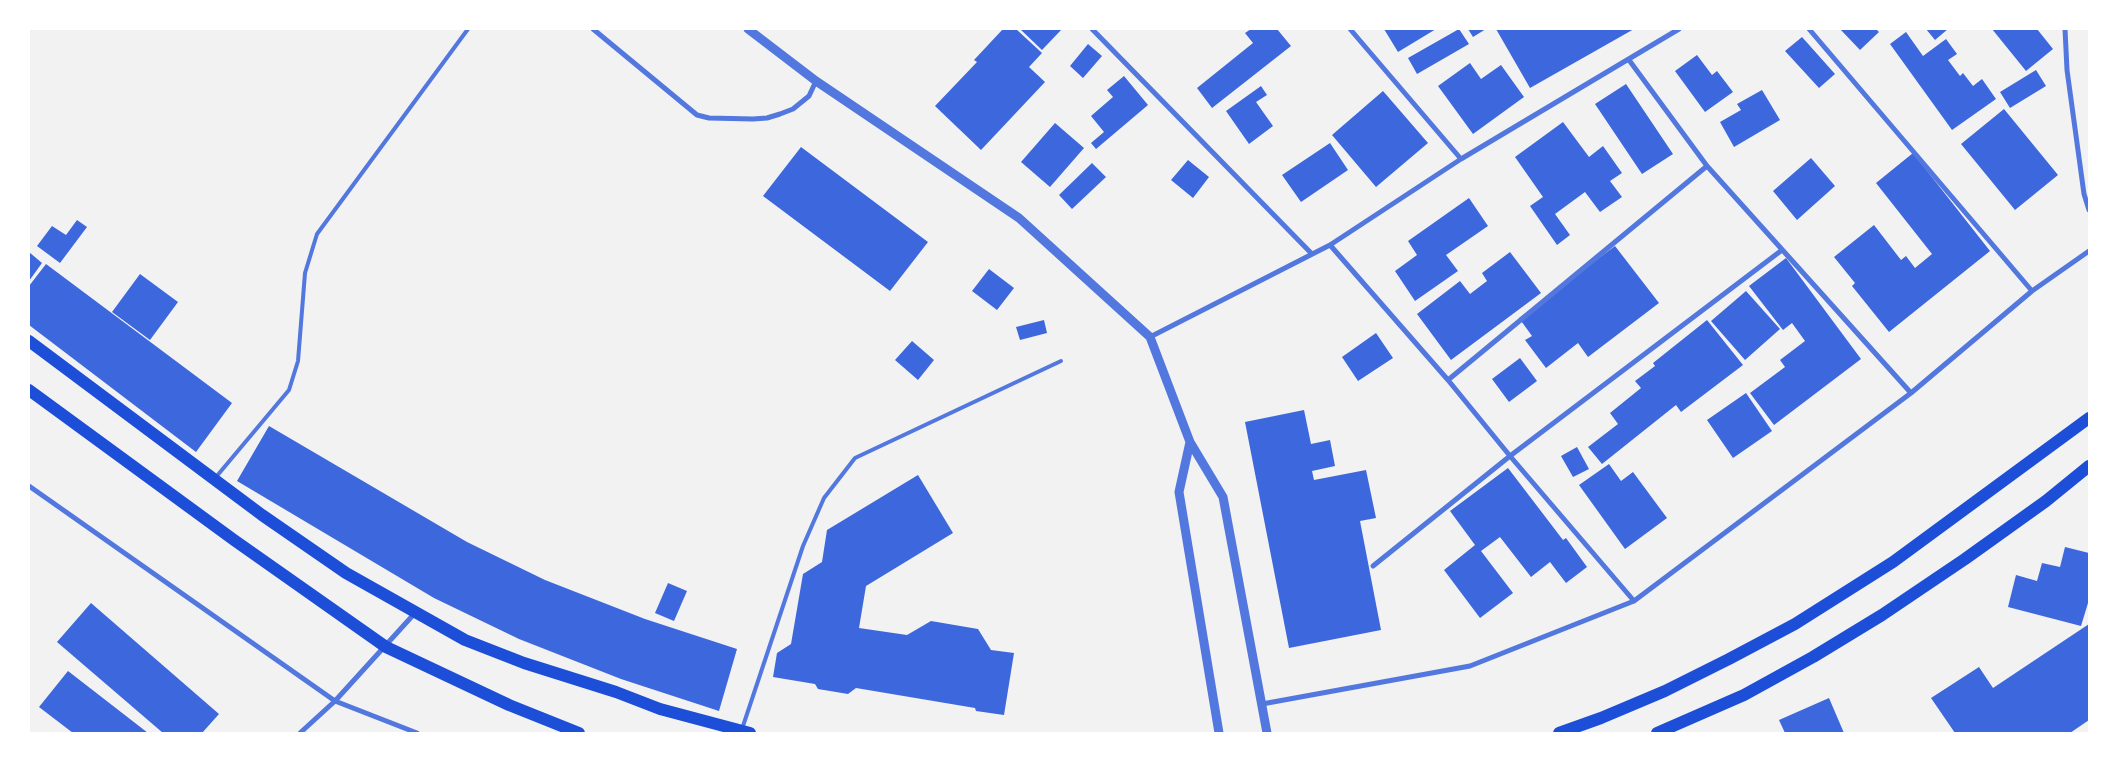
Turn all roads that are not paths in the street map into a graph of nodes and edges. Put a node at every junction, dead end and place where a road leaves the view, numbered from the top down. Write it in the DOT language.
graph roads {
  1 [pos="468,29"];
  2 [pos="593,29"];
  3 [pos="748,29"];
  4 [pos="1092,29"];
  5 [pos="1350,29"];
  6 [pos="1679,29"];
  7 [pos="1809,29"];
  8 [pos="2065,29"];
  9 [pos="1629,60"];
  10 [pos="816,81"];
  11 [pos="1461,159"];
  12 [pos="1707,166"];
  13 [pos="2089,210"];
  14 [pos="1330,244"];
  15 [pos="1782,250"];
  16 [pos="2089,251"];
  17 [pos="1311,253"];
  18 [pos="2032,291"];
  19 [pos="1150,337"];
  20 [pos="29,341"];
  21 [pos="1060,361"];
  22 [pos="1448,380"];
  23 [pos="29,390"];
  24 [pos="1912,394"];
  25 [pos="2089,418"];
  26 [pos="1190,442"];
  27 [pos="1510,456"];
  28 [pos="2089,466"];
  29 [pos="214,480"];
  30 [pos="29,486"];
  31 [pos="1373,566"];
  32 [pos="1634,601"];
  33 [pos="416,611"];
  34 [pos="386,646"];
  35 [pos="335,701"];
  36 [pos="1262,704"];
  37 [pos="745,732"];
  38 [pos="300,733"];
  39 [pos="417,733"];
  40 [pos="579,733"];
  41 [pos="1219,733"];
  42 [pos="1267,733"];
  43 [pos="1559,733"];
  44 [pos="1657,733"];
  1 -- 29 [label="lane"];
  2 -- 10 [label="street"];
  3 -- 10 [label="street"];
  4 -- 17 [label="street"];
  5 -- 11 [label="street"];
  6 -- 9 [label="street"];
  7 -- 18 [label="street"];
  8 -- 13 [label="street"];
  9 -- 11 [label="street"];
  9 -- 12 [label="street"];
  10 -- 19 [label="street"];
  11 -- 14 [label="street"];
  12 -- 15 [label="street"];
  12 -- 22 [label="street"];
  14 -- 17 [label="street"];
  14 -- 22 [label="street"];
  15 -- 24 [label="street"];
  15 -- 27 [label="street"];
  16 -- 18 [label="street"];
  17 -- 19 [label="street"];
  18 -- 24 [label="street"];
  19 -- 26 [label="street"];
  20 -- 29 [label="main road"];
  21 -- 37 [label="lane"];
  22 -- 27 [label="street"];
  23 -- 34 [label="main road"];
  24 -- 32 [label="street"];
  25 -- 43 [label="main road"];
  26 -- 36 [label="street"];
  26 -- 41 [label="street"];
  27 -- 31 [label="street"];
  27 -- 32 [label="street"];
  28 -- 44 [label="main road"];
  29 -- 33 [label="main road"];
  30 -- 35 [label="street"];
  32 -- 36 [label="street"];
  33 -- 34 [label="street"];
  33 -- 37 [label="main road"];
  34 -- 35 [label="street"];
  34 -- 40 [label="main road"];
  35 -- 38 [label="street"];
  35 -- 39 [label="street"];
  36 -- 42 [label="street"];
}
